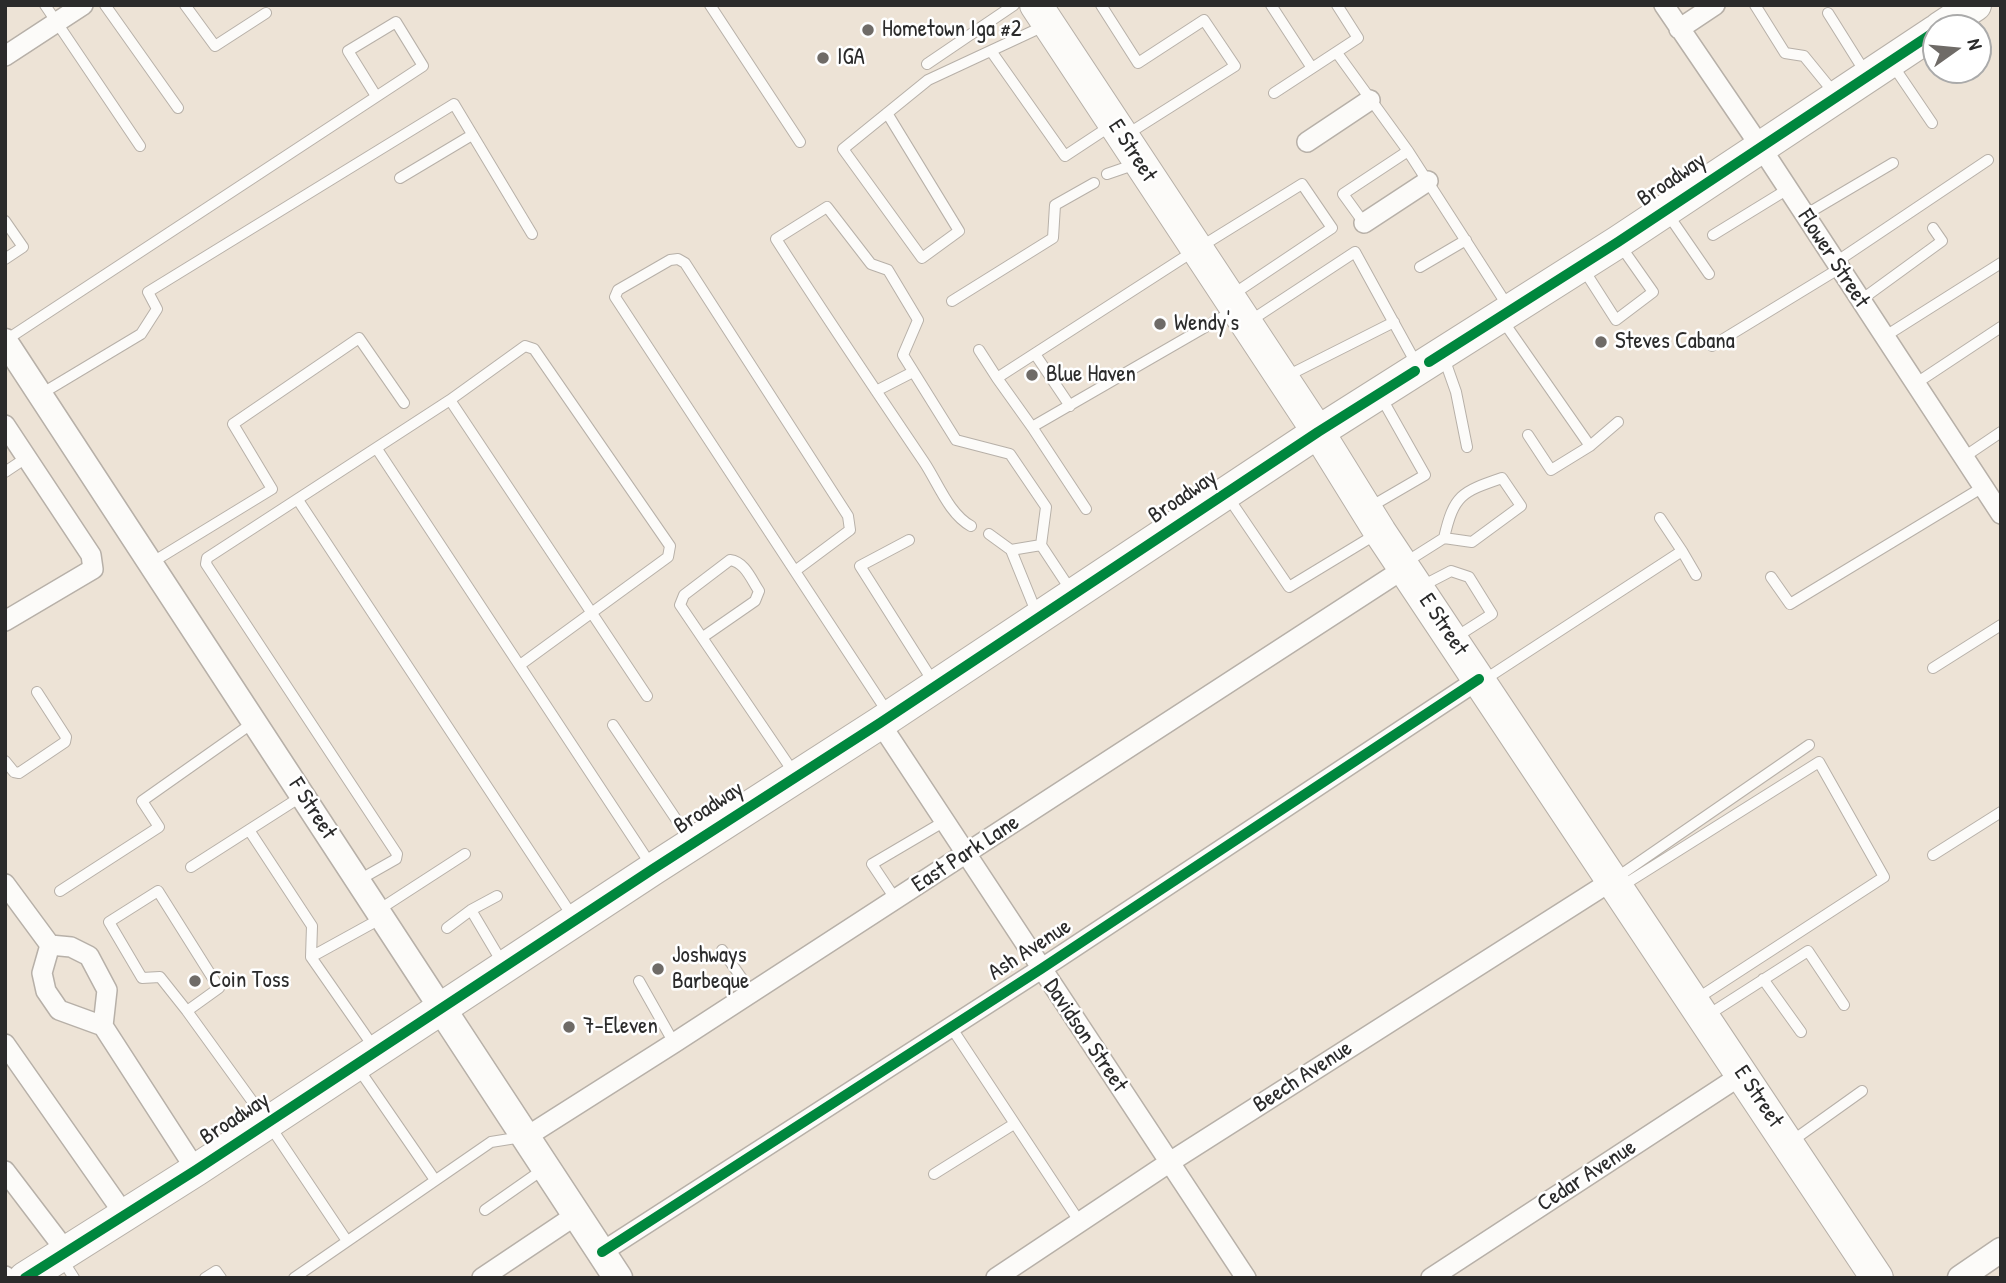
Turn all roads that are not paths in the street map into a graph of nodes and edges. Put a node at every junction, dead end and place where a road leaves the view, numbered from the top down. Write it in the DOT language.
graph roads {
  1 [pos="45,5"];
  2 [pos="83,5"];
  3 [pos="105,5"];
  4 [pos="185,5"];
  5 [pos="710,5"];
  6 [pos="1014,5"];
  7 [pos="1101,5"];
  8 [pos="1271,5"];
  9 [pos="1337,5"];
  10 [pos="1664,5"];
  11 [pos="1715,5"];
  12 [pos="1755,5"];
  13 [pos="266,13"];
  14 [pos="1829,13"];
  15 [pos="1042,15"];
  16 [pos="56,23"];
  17 [pos="1679,29"];
  18 [pos="1922,38"];
  19 [pos="991,51"];
  20 [pos="1337,53"];
  21 [pos="5,56"];
  22 [pos="927,64"];
  23 [pos="1312,68"];
  24 [pos="1879,68"];
  25 [pos="1274,93"];
  26 [pos="376,96"];
  27 [pos="1836,96"];
  28 [pos="1370,100"];
  29 [pos="178,108"];
  30 [pos="887,113"];
  31 [pos="1932,123"];
  32 [pos="472,135"];
  33 [pos="1126,141"];
  34 [pos="800,142"];
  35 [pos="1307,142"];
  36 [pos="140,146"];
  37 [pos="1760,146"];
  38 [pos="1408,151"];
  39 [pos="1988,160"];
  40 [pos="1893,163"];
  41 [pos="1107,174"];
  42 [pos="400,178"];
  43 [pos="1428,181"];
  44 [pos="1094,183"];
  45 [pos="1788,189"];
  46 [pos="1664,209"];
  47 [pos="1805,215"];
  48 [pos="5,221"];
  49 [pos="1364,223"];
  50 [pos="1933,228"];
  51 [pos="531,234"];
  52 [pos="1713,235"];
  53 [pos="1466,240"];
  54 [pos="1618,242"];
  55 [pos="1197,249"];
  56 [pos="5,259"];
  57 [pos="2001,263"];
  58 [pos="1580,265"];
  59 [pos="1838,265"];
  60 [pos="1420,267"];
  61 [pos="1709,274"];
  62 [pos="1861,300"];
  63 [pos="952,301"];
  64 [pos="1237,310"];
  65 [pos="1506,314"];
  66 [pos="1394,322"];
  67 [pos="2001,327"];
  68 [pos="1884,337"];
  69 [pos="5,340"];
  70 [pos="1712,346"];
  71 [pos="979,350"];
  72 [pos="1035,354"];
  73 [pos="1431,362"];
  74 [pos="913,372"];
  75 [pos="997,378"];
  76 [pos="1282,378"];
  77 [pos="1915,384"];
  78 [pos="876,391"];
  79 [pos="1379,394"];
  80 [pos="40,395"];
  81 [pos="450,400"];
  82 [pos="404,403"];
  83 [pos="1070,406"];
  84 [pos="1618,422"];
  85 [pos="5,425"];
  86 [pos="1032,427"];
  87 [pos="1318,432"];
  88 [pos="2001,432"];
  89 [pos="1528,435"];
  90 [pos="1590,446"];
  91 [pos="1467,447"];
  92 [pos="377,449"];
  93 [pos="1964,457"];
  94 [pos="26,458"];
  95 [pos="5,472"];
  96 [pos="1226,494"];
  97 [pos="1994,498"];
  98 [pos="298,500"];
  99 [pos="1086,509"];
  100 [pos="1660,518"];
  101 [pos="1373,521"];
  102 [pos="971,526"];
  103 [pos="989,534"];
  104 [pos="1444,538"];
  105 [pos="909,540"];
  106 [pos="1041,545"];
  107 [pos="1012,550"];
  108 [pos="1682,551"];
  109 [pos="151,563"];
  110 [pos="795,570"];
  111 [pos="1408,574"];
  112 [pos="1696,575"];
  113 [pos="1771,577"];
  114 [pos="1074,594"];
  115 [pos="591,614"];
  116 [pos="1038,618"];
  117 [pos="5,621"];
  118 [pos="2001,625"];
  119 [pos="702,637"];
  120 [pos="1452,639"];
  121 [pos="520,665"];
  122 [pos="1933,668"];
  123 [pos="1480,681"];
  124 [pos="936,686"];
  125 [pos="37,692"];
  126 [pos="647,696"];
  127 [pos="885,720"];
  128 [pos="255,722"];
  129 [pos="613,724"];
  130 [pos="1809,745"];
  131 [pos="5,761"];
  132 [pos="796,776"];
  133 [pos="303,796"];
  134 [pos="2001,812"];
  135 [pos="945,821"];
  136 [pos="249,830"];
  137 [pos="692,844"];
  138 [pos="465,854"];
  139 [pos="967,854"];
  140 [pos="1933,855"];
  141 [pos="191,867"];
  142 [pos="653,869"];
  143 [pos="358,880"];
  144 [pos="5,884"];
  145 [pos="1616,884"];
  146 [pos="60,891"];
  147 [pos="497,896"];
  148 [pos="896,900"];
  149 [pos="471,910"];
  150 [pos="379,915"];
  151 [pos="576,920"];
  152 [pos="447,928"];
  153 [pos="50,945"];
  154 [pos="722,950"];
  155 [pos="311,957"];
  156 [pos="504,967"];
  157 [pos="1041,969"];
  158 [pos="1763,979"];
  159 [pos="639,981"];
  160 [pos="752,993"];
  161 [pos="1844,1005"];
  162 [pos="441,1008"];
  163 [pos="1699,1009"];
  164 [pos="187,1011"];
  165 [pos="103,1026"];
  166 [pos="951,1027"];
  167 [pos="1801,1032"];
  168 [pos="674,1043"];
  169 [pos="5,1044"];
  170 [pos="366,1058"];
  171 [pos="1743,1074"];
  172 [pos="1862,1091"];
  173 [pos="268,1123"];
  174 [pos="1014,1124"];
  175 [pos="526,1137"];
  176 [pos="1789,1143"];
  177 [pos="1170,1163"];
  178 [pos="545,1168"];
  179 [pos="196,1170"];
  180 [pos="5,1171"];
  181 [pos="934,1174"];
  182 [pos="435,1180"];
  183 [pos="485,1210"];
  184 [pos="124,1214"];
  185 [pos="576,1215"];
  186 [pos="1079,1221"];
  187 [pos="347,1241"];
  188 [pos="2001,1250"];
  189 [pos="602,1252"];
  190 [pos="67,1262"];
  191 [pos="25,1278"];
  192 [pos="205,1278"];
  193 [pos="221,1278"];
  194 [pos="294,1278"];
  195 [pos="482,1278"];
  196 [pos="618,1278"];
  197 [pos="996,1278"];
  198 [pos="1246,1278"];
  199 [pos="1431,1278"];
  200 [pos="1877,1278"];
  201 [pos="1960,1278"];
  1 -- 16 [label="lane"];
  2 -- 16 [label="street"];
  3 -- 29 [label="lane"];
  4 -- 13 [label="lane"];
  5 -- 34 [label="lane"];
  6 -- 22 [label="lane"];
  7 -- 33 [label="lane"];
  8 -- 23 [label="lane"];
  9 -- 20 [label="lane"];
  10 -- 17 [label="street, Flower Street"];
  11 -- 17 [label="street"];
  12 -- 27 [label="lane"];
  14 -- 24 [label="lane"];
  15 -- 19 [label="lane"];
  15 -- 33 [label="main road, E Street"];
  16 -- 21 [label="street"];
  16 -- 36 [label="lane"];
  17 -- 37 [label="street, Flower Street"];
  18 -- 24 [label="main road, Broadway"];
  19 -- 30 [label="lane"];
  19 -- 33 [label="lane"];
  20 -- 23 [label="lane"];
  20 -- 28 [label="lane"];
  23 -- 25 [label="lane"];
  24 -- 27 [label="main road, Broadway"];
  24 -- 31 [label="lane"];
  26 -- 26 [label="lane"];
  26 -- 69 [label="lane"];
  27 -- 37 [label="main road, Broadway"];
  28 -- 35 [label="street"];
  28 -- 38 [label="lane"];
  30 -- 30 [label="lane"];
  32 -- 42 [label="lane"];
  32 -- 51 [label="lane"];
  32 -- 80 [label="lane"];
  33 -- 41 [label="lane"];
  33 -- 55 [label="main road, E Street"];
  37 -- 45 [label="street, Flower Street"];
  37 -- 46 [label="main road, Broadway"];
  38 -- 43 [label="lane"];
  38 -- 49 [label="lane"];
  39 -- 59 [label="lane"];
  40 -- 47 [label="lane"];
  43 -- 49 [label="street"];
  43 -- 53 [label="lane"];
  44 -- 63 [label="lane"];
  45 -- 47 [label="street, Flower Street"];
  45 -- 52 [label="lane"];
  46 -- 54 [label="main road, Broadway"];
  46 -- 61 [label="lane"];
  47 -- 59 [label="street, Flower Street"];
  48 -- 56 [label="lane"];
  50 -- 62 [label="lane"];
  53 -- 60 [label="lane"];
  53 -- 65 [label="lane"];
  54 -- 58 [label="main road, Broadway"];
  54 -- 58 [label="lane"];
  55 -- 64 [label="main road, E Street"];
  55 -- 64 [label="lane"];
  55 -- 72 [label="lane"];
  57 -- 68 [label="lane"];
  58 -- 65 [label="main road, Broadway"];
  59 -- 62 [label="street, Flower Street"];
  59 -- 70 [label="lane"];
  62 -- 68 [label="street, Flower Street"];
  64 -- 66 [label="lane"];
  64 -- 76 [label="main road, E Street"];
  64 -- 83 [label="lane"];
  65 -- 73 [label="main road, Broadway"];
  65 -- 90 [label="lane"];
  66 -- 73 [label="lane"];
  66 -- 76 [label="lane"];
  67 -- 77 [label="lane"];
  68 -- 77 [label="street, Flower Street"];
  69 -- 80 [label="street, F Street"];
  71 -- 75 [label="lane"];
  72 -- 75 [label="lane"];
  72 -- 83 [label="lane"];
  73 -- 79 [label="main road, Broadway"];
  73 -- 91 [label="lane"];
  74 -- 78 [label="lane"];
  74 -- 78 [label="lane"];
  74 -- 106 [label="lane"];
  75 -- 86 [label="lane"];
  76 -- 87 [label="main road, E Street"];
  77 -- 93 [label="street, Flower Street"];
  78 -- 102 [label="lane"];
  79 -- 87 [label="main road, Broadway"];
  79 -- 101 [label="lane"];
  80 -- 109 [label="street, F Street"];
  81 -- 92 [label="lane"];
  81 -- 115 [label="lane"];
  81 -- 115 [label="lane"];
  82 -- 109 [label="lane"];
  83 -- 86 [label="lane"];
  84 -- 90 [label="lane"];
  85 -- 94 [label="street"];
  86 -- 99 [label="lane"];
  87 -- 96 [label="main road, Broadway"];
  87 -- 101 [label="main road, E Street"];
  88 -- 93 [label="lane"];
  89 -- 90 [label="lane"];
  92 -- 98 [label="lane"];
  92 -- 121 [label="lane"];
  93 -- 97 [label="street, Flower Street"];
  94 -- 95 [label="lane"];
  94 -- 117 [label="street"];
  96 -- 101 [label="lane"];
  96 -- 114 [label="main road, Broadway"];
  97 -- 113 [label="lane"];
  98 -- 143 [label="lane"];
  98 -- 151 [label="lane"];
  100 -- 108 [label="lane"];
  101 -- 111 [label="main road, E Street"];
  103 -- 107 [label="lane"];
  104 -- 104 [label="lane"];
  104 -- 111 [label="lane"];
  105 -- 124 [label="lane"];
  106 -- 107 [label="lane"];
  106 -- 114 [label="lane"];
  107 -- 116 [label="lane"];
  108 -- 112 [label="lane"];
  108 -- 123 [label="lane"];
  109 -- 128 [label="street, F Street"];
  110 -- 110 [label="lane"];
  110 -- 127 [label="lane"];
  111 -- 120 [label="main road, E Street"];
  111 -- 120 [label="lane"];
  111 -- 139 [label="street, East Park Lane"];
  114 -- 116 [label="main road, Broadway"];
  115 -- 121 [label="lane"];
  115 -- 126 [label="lane"];
  116 -- 124 [label="main road, Broadway"];
  118 -- 122 [label="lane"];
  119 -- 119 [label="lane"];
  119 -- 132 [label="lane"];
  120 -- 123 [label="main road, E Street"];
  121 -- 142 [label="lane"];
  123 -- 145 [label="main road, E Street"];
  123 -- 157 [label="street, Ash Avenue"];
  124 -- 127 [label="main road, Broadway"];
  125 -- 131 [label="lane"];
  127 -- 132 [label="main road, Broadway"];
  127 -- 135 [label="street, Davidson Street"];
  128 -- 133 [label="street, F Street"];
  128 -- 146 [label="lane"];
  129 -- 137 [label="lane"];
  130 -- 145 [label="lane"];
  132 -- 137 [label="main road, Broadway"];
  133 -- 136 [label="lane"];
  133 -- 143 [label="street, F Street"];
  134 -- 140 [label="lane"];
  135 -- 139 [label="street, Davidson Street"];
  135 -- 148 [label="lane"];
  136 -- 141 [label="lane"];
  136 -- 155 [label="lane"];
  137 -- 142 [label="main road, Broadway"];
  138 -- 150 [label="lane"];
  139 -- 148 [label="street, East Park Lane"];
  139 -- 157 [label="street, Davidson Street"];
  142 -- 151 [label="main road, Broadway"];
  143 -- 150 [label="street, F Street"];
  144 -- 153 [label="street"];
  145 -- 163 [label="main road, E Street"];
  145 -- 163 [label="lane"];
  145 -- 177 [label="street, Beech Avenue"];
  147 -- 149 [label="lane"];
  148 -- 160 [label="street, East Park Lane"];
  149 -- 152 [label="lane"];
  149 -- 156 [label="lane"];
  150 -- 155 [label="lane"];
  150 -- 162 [label="street, F Street"];
  151 -- 156 [label="main road, Broadway"];
  153 -- 165 [label="street"];
  153 -- 165 [label="street"];
  154 -- 160 [label="lane"];
  155 -- 170 [label="lane"];
  156 -- 162 [label="main road, Broadway"];
  157 -- 166 [label="street, Ash Avenue"];
  157 -- 177 [label="street, Davidson Street"];
  158 -- 161 [label="lane"];
  158 -- 163 [label="lane"];
  158 -- 167 [label="lane"];
  159 -- 168 [label="lane"];
  160 -- 168 [label="street, East Park Lane"];
  162 -- 170 [label="main road, Broadway"];
  162 -- 175 [label="main road, F Street"];
  163 -- 171 [label="main road, E Street"];
  164 -- 164 [label="lane"];
  164 -- 173 [label="lane"];
  165 -- 179 [label="street"];
  166 -- 174 [label="lane"];
  166 -- 189 [label="street, Ash Avenue"];
  168 -- 175 [label="street, East Park Lane"];
  169 -- 184 [label="street"];
  170 -- 173 [label="main road, Broadway"];
  170 -- 182 [label="lane"];
  171 -- 176 [label="main road, E Street"];
  171 -- 199 [label="street, Cedar Avenue"];
  172 -- 176 [label="lane"];
  173 -- 179 [label="main road, Broadway"];
  173 -- 187 [label="lane"];
  174 -- 181 [label="lane"];
  174 -- 186 [label="lane"];
  175 -- 178 [label="main road, F Street"];
  175 -- 182 [label="lane"];
  176 -- 200 [label="main road, E Street"];
  177 -- 186 [label="street, Beech Avenue"];
  177 -- 198 [label="street, Davidson Street"];
  178 -- 183 [label="lane"];
  178 -- 185 [label="main road, F Street"];
  179 -- 184 [label="main road, Broadway"];
  180 -- 190 [label="street"];
  182 -- 187 [label="lane"];
  184 -- 190 [label="main road, Broadway"];
  185 -- 189 [label="main road, F Street"];
  185 -- 195 [label="street"];
  186 -- 197 [label="street, Beech Avenue"];
  187 -- 194 [label="lane"];
  188 -- 201 [label="street"];
  189 -- 196 [label="main road, F Street"];
  190 -- 191 [label="main road, Broadway"];
  192 -- 193 [label="lane"];
}
